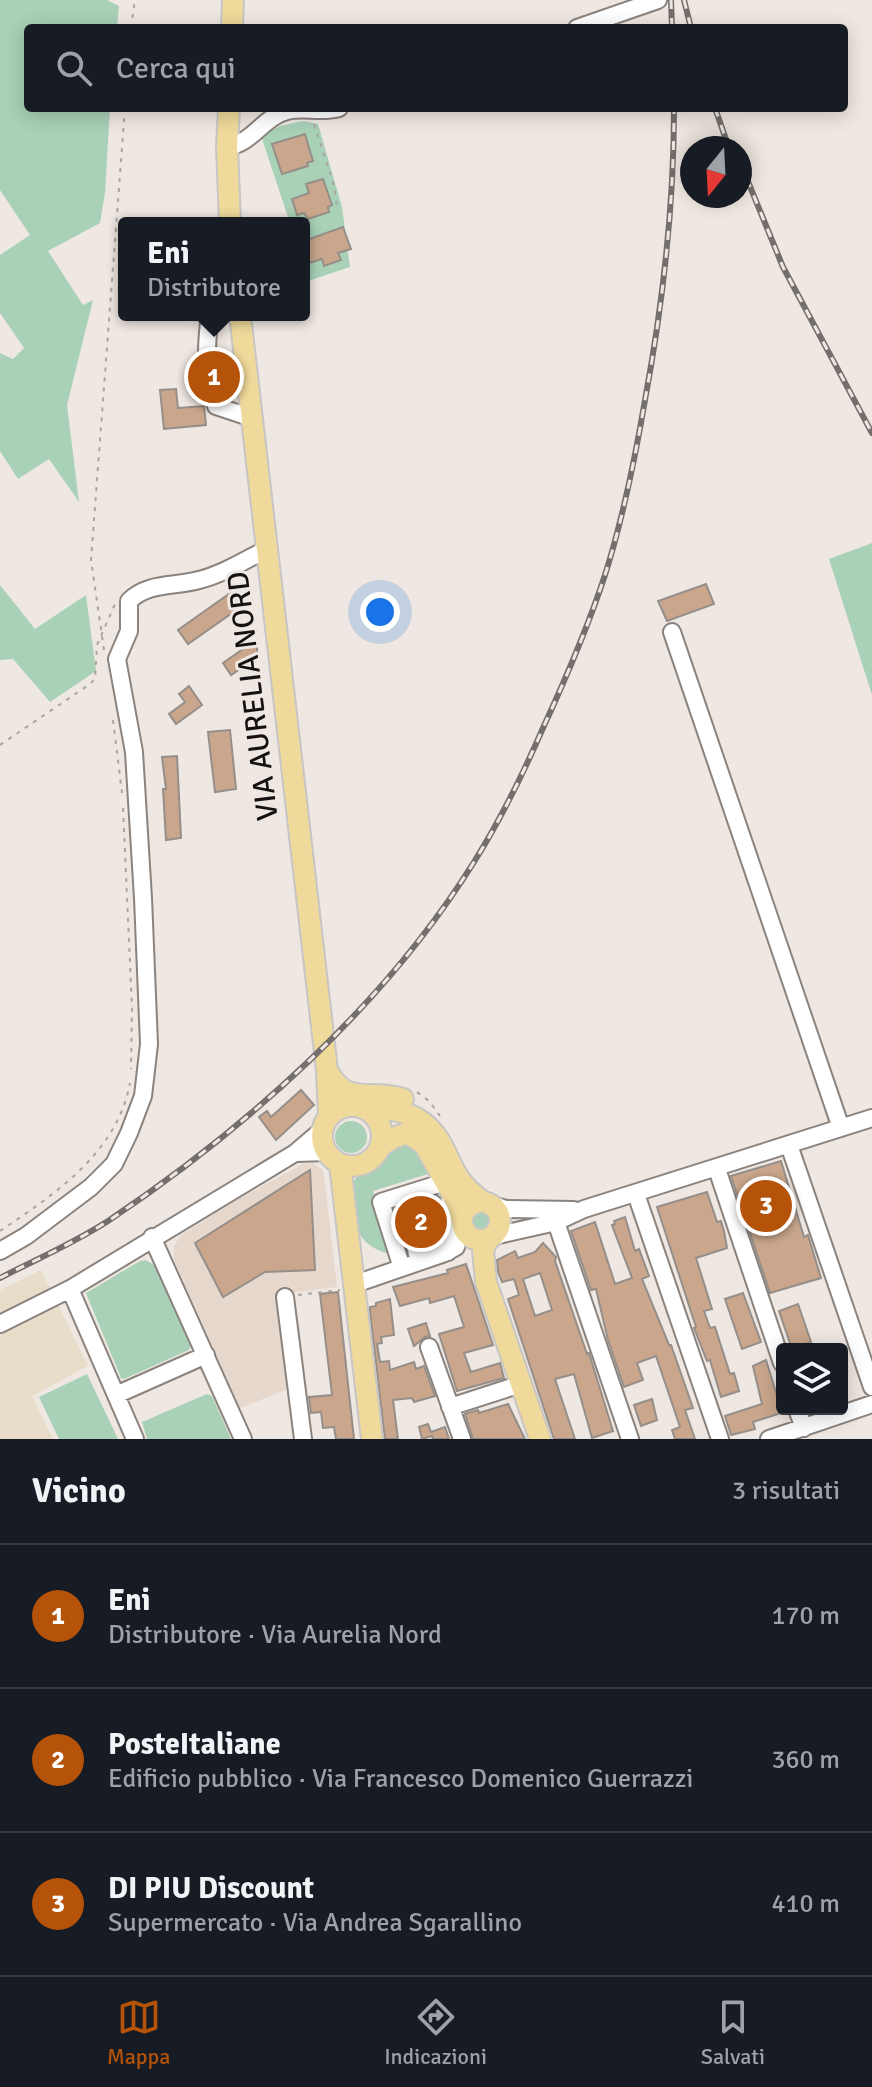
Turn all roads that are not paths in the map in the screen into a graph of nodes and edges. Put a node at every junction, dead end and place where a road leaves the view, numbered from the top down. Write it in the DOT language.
graph roads {
  1 [pos="233,0"];
  2 [pos="658,0"];
  3 [pos="232,24"];
  4 [pos="589,24"];
  5 [pos="229,112"];
  6 [pos="285,112"];
  7 [pos="227,147"];
  8 [pos="230,217"];
  9 [pos="210,321"];
  10 [pos="241,321"];
  11 [pos="252,418"];
  12 [pos="267,549"];
  13 [pos="672,632"];
  14 [pos="327,1070"];
  15 [pos="369,1111"];
  16 [pos="872,1118"];
  17 [pos="326,1123"];
  18 [pos="841,1128"];
  19 [pos="440,1129"];
  20 [pos="789,1145"];
  21 [pos="381,1146"];
  22 [pos="295,1153"];
  23 [pos="333,1158"];
  24 [pos="717,1169"];
  25 [pos="448,1187"];
  26 [pos="636,1194"];
  27 [pos="487,1204"];
  28 [pos="584,1209"];
  29 [pos="462,1221"];
  30 [pos="556,1222"];
  31 [pos="152,1237"];
  32 [pos="491,1238"];
  33 [pos="0,1251"];
  34 [pos="448,1252"];
  35 [pos="419,1262"];
  36 [pos="402,1268"];
  37 [pos="355,1286"];
  38 [pos="70,1289"];
  39 [pos="285,1297"];
  40 [pos="0,1324"];
  41 [pos="776,1345"];
  42 [pos="429,1347"];
  43 [pos="206,1355"];
  44 [pos="521,1384"];
  45 [pos="872,1387"];
  46 [pos="116,1395"];
  47 [pos="872,1404"];
  48 [pos="450,1407"];
  49 [pos="799,1415"];
  50 [pos="804,1428"];
  51 [pos="135,1439"];
  52 [pos="243,1439"];
  53 [pos="303,1439"];
  54 [pos="372,1439"];
  55 [pos="462,1439"];
  56 [pos="540,1439"];
  57 [pos="630,1439"];
  58 [pos="720,1439"];
  59 [pos="769,1439"];
  1 -- 3 [label="main road"];
  2 -- 4 [label="street"];
  5 -- 7 [label="main road"];
  6 -- 7 [label="street"];
  7 -- 8 [label="main road"];
  9 -- 11 [label="street"];
  10 -- 11 [label="main road, VIA AURELIA NORD"];
  11 -- 12 [label="main road, VIA AURELIA NORD"];
  12 -- 14 [label="main road, VIA AURELIA NORD"];
  12 -- 33 [label="street"];
  13 -- 18 [label="street"];
  14 -- 17 [label="main road, VIA AURELIA NORD"];
  14 -- 19 [label="main road"];
  15 -- 17 [label="main road"];
  15 -- 19 [label="main road"];
  15 -- 21 [label="main road"];
  16 -- 18 [label="street"];
  17 -- 22 [label="street"];
  17 -- 23 [label="main road"];
  18 -- 20 [label="street"];
  19 -- 27 [label="main road"];
  20 -- 24 [label="street"];
  20 -- 45 [label="street"];
  21 -- 23 [label="main road"];
  21 -- 25 [label="main road"];
  22 -- 23 [label="street"];
  22 -- 31 [label="street"];
  23 -- 37 [label="main road"];
  24 -- 26 [label="street"];
  24 -- 41 [label="street"];
  25 -- 29 [label="main road"];
  25 -- 34 [label="street"];
  25 -- 36 [label="street"];
  26 -- 28 [label="street"];
  26 -- 58 [label="street"];
  27 -- 28 [label="street"];
  27 -- 29 [label="main road"];
  27 -- 32 [label="main road"];
  28 -- 30 [label="street"];
  29 -- 32 [label="main road"];
  30 -- 32 [label="street"];
  30 -- 57 [label="street"];
  31 -- 38 [label="street"];
  31 -- 43 [label="street"];
  32 -- 44 [label="main road"];
  34 -- 35 [label="street"];
  34 -- 35 [label="street"];
  35 -- 36 [label="street"];
  36 -- 37 [label="street"];
  37 -- 54 [label="main road"];
  38 -- 40 [label="street"];
  38 -- 46 [label="street"];
  39 -- 53 [label="street"];
  42 -- 48 [label="street"];
  43 -- 46 [label="street"];
  43 -- 52 [label="street"];
  44 -- 48 [label="street"];
  44 -- 56 [label="main road"];
  46 -- 51 [label="street"];
  47 -- 50 [label="street"];
  48 -- 55 [label="street"];
  49 -- 50 [label="street"];
  50 -- 59 [label="street"];
}
